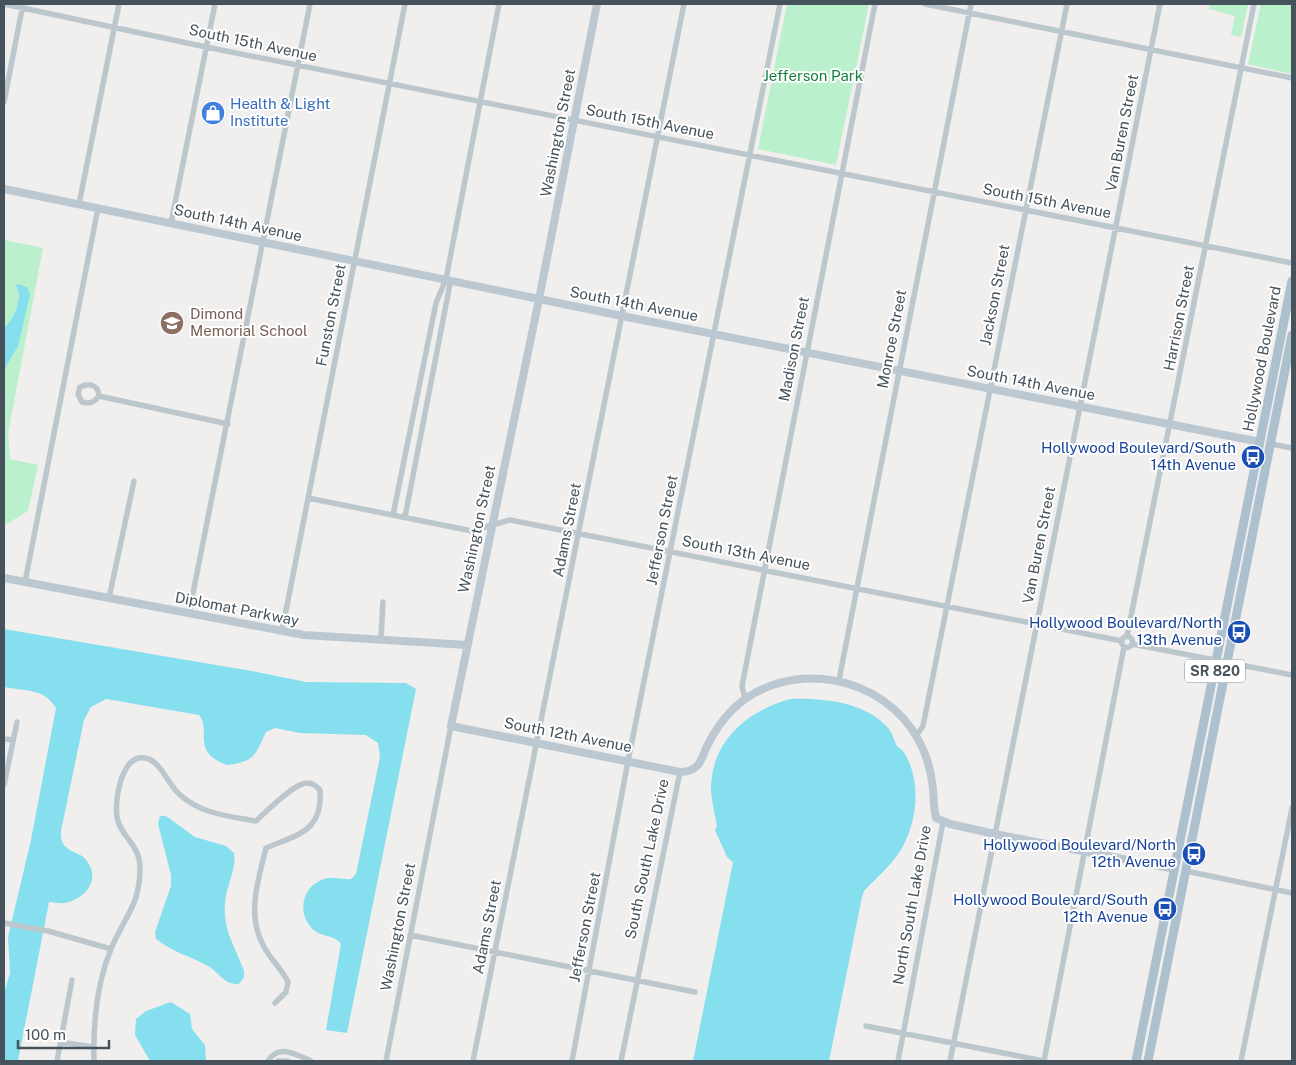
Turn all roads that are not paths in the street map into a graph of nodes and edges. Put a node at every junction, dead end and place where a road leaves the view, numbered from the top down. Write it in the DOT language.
graph roads {
  1 [pos="4,4"];
  2 [pos="119,4"];
  3 [pos="215,4"];
  4 [pos="310,4"];
  5 [pos="405,4"];
  6 [pos="499,4"];
  7 [pos="597,4"];
  8 [pos="684,4"];
  9 [pos="780,4"];
  10 [pos="875,4"];
  11 [pos="925,4"];
  12 [pos="971,4"];
  13 [pos="1067,4"];
  14 [pos="1160,4"];
  15 [pos="1254,4"];
  16 [pos="22,6"];
  17 [pos="969,12"];
  18 [pos="114,27"];
  19 [pos="1062,30"];
  20 [pos="206,47"];
  21 [pos="1151,49"];
  22 [pos="297,65"];
  23 [pos="1241,67"];
  24 [pos="1292,78"];
  25 [pos="390,84"];
  26 [pos="4,102"];
  27 [pos="480,102"];
  28 [pos="574,120"];
  29 [pos="657,137"];
  30 [pos="749,155"];
  31 [pos="842,174"];
  32 [pos="4,189"];
  33 [pos="934,191"];
  34 [pos="79,204"];
  35 [pos="98,208"];
  36 [pos="1025,210"];
  37 [pos="171,223"];
  38 [pos="1116,228"];
  39 [pos="263,242"];
  40 [pos="1206,246"];
  41 [pos="354,261"];
  42 [pos="1292,263"];
  43 [pos="446,279"];
  44 [pos="1292,280"];
  45 [pos="540,299"];
  46 [pos="622,316"];
  47 [pos="714,334"];
  48 [pos="1292,334"];
  49 [pos="806,352"];
  50 [pos="898,371"];
  51 [pos="990,388"];
  52 [pos="100,396"];
  53 [pos="1080,406"];
  54 [pos="228,424"];
  55 [pos="1170,424"];
  56 [pos="1260,442"];
  57 [pos="1271,444"];
  58 [pos="1292,448"];
  59 [pos="134,481"];
  60 [pos="308,498"];
  61 [pos="393,515"];
  62 [pos="405,517"];
  63 [pos="491,526"];
  64 [pos="579,533"];
  65 [pos="671,551"];
  66 [pos="764,570"];
  67 [pos="4,578"];
  68 [pos="25,582"];
  69 [pos="857,588"];
  70 [pos="109,598"];
  71 [pos="383,602"];
  72 [pos="947,606"];
  73 [pos="189,613"];
  74 [pos="1036,624"];
  75 [pos="282,631"];
  76 [pos="1127,636"];
  77 [pos="381,638"];
  78 [pos="1123,644"];
  79 [pos="1132,644"];
  80 [pos="467,645"];
  81 [pos="1217,660"];
  82 [pos="1228,662"];
  83 [pos="1292,675"];
  84 [pos="839,680"];
  85 [pos="745,699"];
  86 [pos="17,722"];
  87 [pos="451,726"];
  88 [pos="916,736"];
  89 [pos="4,739"];
  90 [pos="13,740"];
  91 [pos="536,742"];
  92 [pos="628,761"];
  93 [pos="680,772"];
  94 [pos="4,785"];
  95 [pos="1292,808"];
  96 [pos="943,822"];
  97 [pos="995,834"];
  98 [pos="1084,852"];
  99 [pos="1175,869"];
  100 [pos="1186,871"];
  101 [pos="1276,890"];
  102 [pos="1292,893"];
  103 [pos="4,922"];
  104 [pos="410,935"];
  105 [pos="111,950"];
  106 [pos="494,952"];
  107 [pos="590,971"];
  108 [pos="72,980"];
  109 [pos="636,980"];
  110 [pos="695,992"];
  111 [pos="275,1003"];
  112 [pos="866,1026"];
  113 [pos="903,1033"];
  114 [pos="60,1042"];
  115 [pos="953,1043"];
  116 [pos="1140,1043"];
  117 [pos="93,1047"];
  118 [pos="57,1061"];
  119 [pos="94,1061"];
  120 [pos="268,1061"];
  121 [pos="278,1061"];
  122 [pos="288,1061"];
  123 [pos="311,1061"];
  124 [pos="386,1061"];
  125 [pos="473,1061"];
  126 [pos="572,1061"];
  127 [pos="621,1061"];
  128 [pos="898,1061"];
  129 [pos="950,1061"];
  130 [pos="1044,1061"];
  131 [pos="1136,1061"];
  132 [pos="1140,1061"];
  133 [pos="1148,1061"];
  134 [pos="1241,1061"];
  1 -- 16 [label="street, South 15th Avenue"];
  2 -- 18 [label="street"];
  3 -- 20 [label="street"];
  4 -- 22 [label="street"];
  5 -- 25 [label="street, Funston Street"];
  6 -- 27 [label="street"];
  7 -- 28 [label="street, Washington Street"];
  8 -- 29 [label="street, Adams Street"];
  9 -- 30 [label="street, Jefferson Street"];
  10 -- 31 [label="street, Madison Street"];
  11 -- 17 [label="street"];
  12 -- 17 [label="street, Monroe Street"];
  13 -- 19 [label="street, Jackson Street"];
  14 -- 21 [label="street, Van Buren Street"];
  15 -- 23 [label="street, Harrison Street"];
  16 -- 18 [label="street, South 15th Avenue"];
  16 -- 26 [label="street"];
  17 -- 19 [label="street"];
  17 -- 33 [label="street, Monroe Street"];
  18 -- 20 [label="street, South 15th Avenue"];
  18 -- 34 [label="street"];
  19 -- 21 [label="street"];
  19 -- 36 [label="street, Jackson Street"];
  20 -- 22 [label="street, South 15th Avenue"];
  20 -- 37 [label="street"];
  21 -- 23 [label="street"];
  21 -- 38 [label="street, Van Buren Street"];
  22 -- 25 [label="street, South 15th Avenue"];
  22 -- 39 [label="street"];
  23 -- 24 [label="street"];
  23 -- 40 [label="street, Harrison Street"];
  25 -- 27 [label="street, South 15th Avenue"];
  25 -- 41 [label="street, Funston Street"];
  27 -- 28 [label="street, South 15th Avenue"];
  27 -- 43 [label="street"];
  28 -- 29 [label="street, South 15th Avenue"];
  28 -- 45 [label="street, Washington Street"];
  29 -- 30 [label="street, South 15th Avenue"];
  29 -- 46 [label="street, Adams Street"];
  30 -- 31 [label="street, South 15th Avenue"];
  30 -- 47 [label="street, Jefferson Street"];
  31 -- 33 [label="street, South 15th Avenue"];
  31 -- 49 [label="street, Madison Street"];
  32 -- 34 [label="street, South 14th Avenue"];
  33 -- 36 [label="street, South 15th Avenue"];
  33 -- 50 [label="street, Monroe Street"];
  34 -- 35 [label="street, South 14th Avenue"];
  35 -- 37 [label="street, South 14th Avenue"];
  35 -- 68 [label="street"];
  36 -- 38 [label="street, South 15th Avenue"];
  36 -- 51 [label="street, Jackson Street"];
  37 -- 39 [label="street, South 14th Avenue"];
  38 -- 40 [label="street, South 15th Avenue"];
  38 -- 53 [label="street, Van Buren Street"];
  39 -- 41 [label="street, South 14th Avenue"];
  39 -- 54 [label="street"];
  40 -- 42 [label="street, South 15th Avenue"];
  40 -- 55 [label="street, Harrison Street"];
  41 -- 43 [label="street, South 14th Avenue"];
  41 -- 60 [label="street, Funston Street"];
  43 -- 45 [label="street, South 14th Avenue"];
  43 -- 61 [label="street"];
  43 -- 62 [label="street"];
  44 -- 56 [label="main road, Hollywood Boulevard / SR 820"];
  45 -- 46 [label="street, South 14th Avenue"];
  45 -- 63 [label="street, Washington Street"];
  46 -- 47 [label="street, South 14th Avenue"];
  46 -- 64 [label="street, Adams Street"];
  47 -- 49 [label="street, South 14th Avenue"];
  47 -- 65 [label="street, Jefferson Street"];
  48 -- 57 [label="main road, Hollywood Boulevard / SR 820"];
  49 -- 50 [label="street, South 14th Avenue"];
  49 -- 66 [label="street, Madison Street"];
  50 -- 51 [label="street, South 14th Avenue"];
  50 -- 69 [label="street, Monroe Street"];
  51 -- 53 [label="street, South 14th Avenue"];
  51 -- 72 [label="street, Jackson Street"];
  52 -- 54 [label="street"];
  53 -- 55 [label="street, South 14th Avenue"];
  53 -- 74 [label="street, Van Buren Street"];
  54 -- 73 [label="street"];
  55 -- 56 [label="street, South 14th Avenue"];
  55 -- 76 [label="street, Harrison Street"];
  56 -- 81 [label="main road, Hollywood Boulevard / SR 820"];
  57 -- 58 [label="street"];
  57 -- 82 [label="main road, Hollywood Boulevard / SR 820"];
  59 -- 70 [label="street"];
  60 -- 61 [label="street, South 13th Avenue"];
  60 -- 75 [label="street, Funston Street"];
  61 -- 62 [label="street, South 13th Avenue"];
  62 -- 63 [label="street, South 13th Avenue"];
  63 -- 64 [label="street, South 13th Avenue"];
  63 -- 80 [label="street, Washington Street"];
  64 -- 65 [label="street, South 13th Avenue"];
  64 -- 91 [label="street, Adams Street"];
  65 -- 66 [label="street, South 13th Avenue"];
  65 -- 92 [label="street, Jefferson Street"];
  66 -- 69 [label="street, South 13th Avenue"];
  66 -- 85 [label="street, Madison Street"];
  67 -- 68 [label="street, Diplomat Parkway"];
  68 -- 70 [label="street, Diplomat Parkway"];
  69 -- 72 [label="street, South 13th Avenue"];
  69 -- 84 [label="street, Monroe Street"];
  70 -- 73 [label="street, Diplomat Parkway"];
  71 -- 77 [label="street"];
  72 -- 74 [label="street, South 13th Avenue"];
  72 -- 88 [label="street, Jackson Street"];
  73 -- 75 [label="street, Diplomat Parkway"];
  74 -- 78 [label="street, South 13th Avenue"];
  74 -- 97 [label="street, Van Buren Street"];
  75 -- 77 [label="street, Diplomat Parkway"];
  76 -- 78 [label="street"];
  76 -- 79 [label="street"];
  77 -- 80 [label="street, Diplomat Parkway"];
  78 -- 79 [label="street"];
  78 -- 98 [label="street"];
  79 -- 81 [label="street"];
  80 -- 87 [label="street, Washington Street"];
  81 -- 82 [label="street"];
  81 -- 99 [label="main road, Hollywood Boulevard / SR 820"];
  82 -- 83 [label="street"];
  82 -- 100 [label="main road, Hollywood Boulevard / SR 820"];
  84 -- 85 [label="street, South South Lake Drive"];
  84 -- 88 [label="street, North South Lake Drive"];
  85 -- 93 [label="street, South South Lake Drive"];
  86 -- 90 [label="street"];
  87 -- 91 [label="street, South 12th Avenue"];
  87 -- 104 [label="street, Washington Street"];
  88 -- 96 [label="street, North South Lake Drive"];
  89 -- 90 [label="street"];
  90 -- 94 [label="street"];
  91 -- 92 [label="street, South 12th Avenue"];
  91 -- 106 [label="street, Adams Street"];
  92 -- 93 [label="street, South 12th Avenue"];
  92 -- 107 [label="street, Jefferson Street"];
  93 -- 109 [label="street, South South Lake Drive"];
  95 -- 101 [label="street"];
  96 -- 97 [label="street"];
  96 -- 113 [label="street, North South Lake Drive"];
  97 -- 98 [label="street"];
  97 -- 115 [label="street, Van Buren Street"];
  98 -- 99 [label="street"];
  98 -- 130 [label="street"];
  99 -- 116 [label="main road, Hollywood Boulevard / SR 820"];
  100 -- 101 [label="street"];
  100 -- 133 [label="main road, Hollywood Boulevard / SR 820"];
  101 -- 102 [label="street"];
  101 -- 134 [label="street"];
  103 -- 105 [label="street"];
  104 -- 106 [label="street"];
  104 -- 124 [label="street, Washington Street"];
  105 -- 111 [label="street"];
  105 -- 117 [label="street"];
  106 -- 107 [label="street"];
  106 -- 125 [label="street, Adams Street"];
  107 -- 109 [label="street"];
  107 -- 126 [label="street, Jefferson Street"];
  108 -- 114 [label="street"];
  109 -- 110 [label="street"];
  109 -- 127 [label="street, South South Lake Drive"];
  112 -- 113 [label="street"];
  113 -- 115 [label="street"];
  113 -- 128 [label="street, North South Lake Drive"];
  114 -- 117 [label="street"];
  114 -- 118 [label="street"];
  115 -- 129 [label="street, Van Buren Street"];
  115 -- 130 [label="street"];
  116 -- 131 [label="main road, Hollywood Boulevard / SR 820"];
  116 -- 132 [label="main road"];
  117 -- 119 [label="street"];
  120 -- 123 [label="street"];
  121 -- 122 [label="street"];
}
